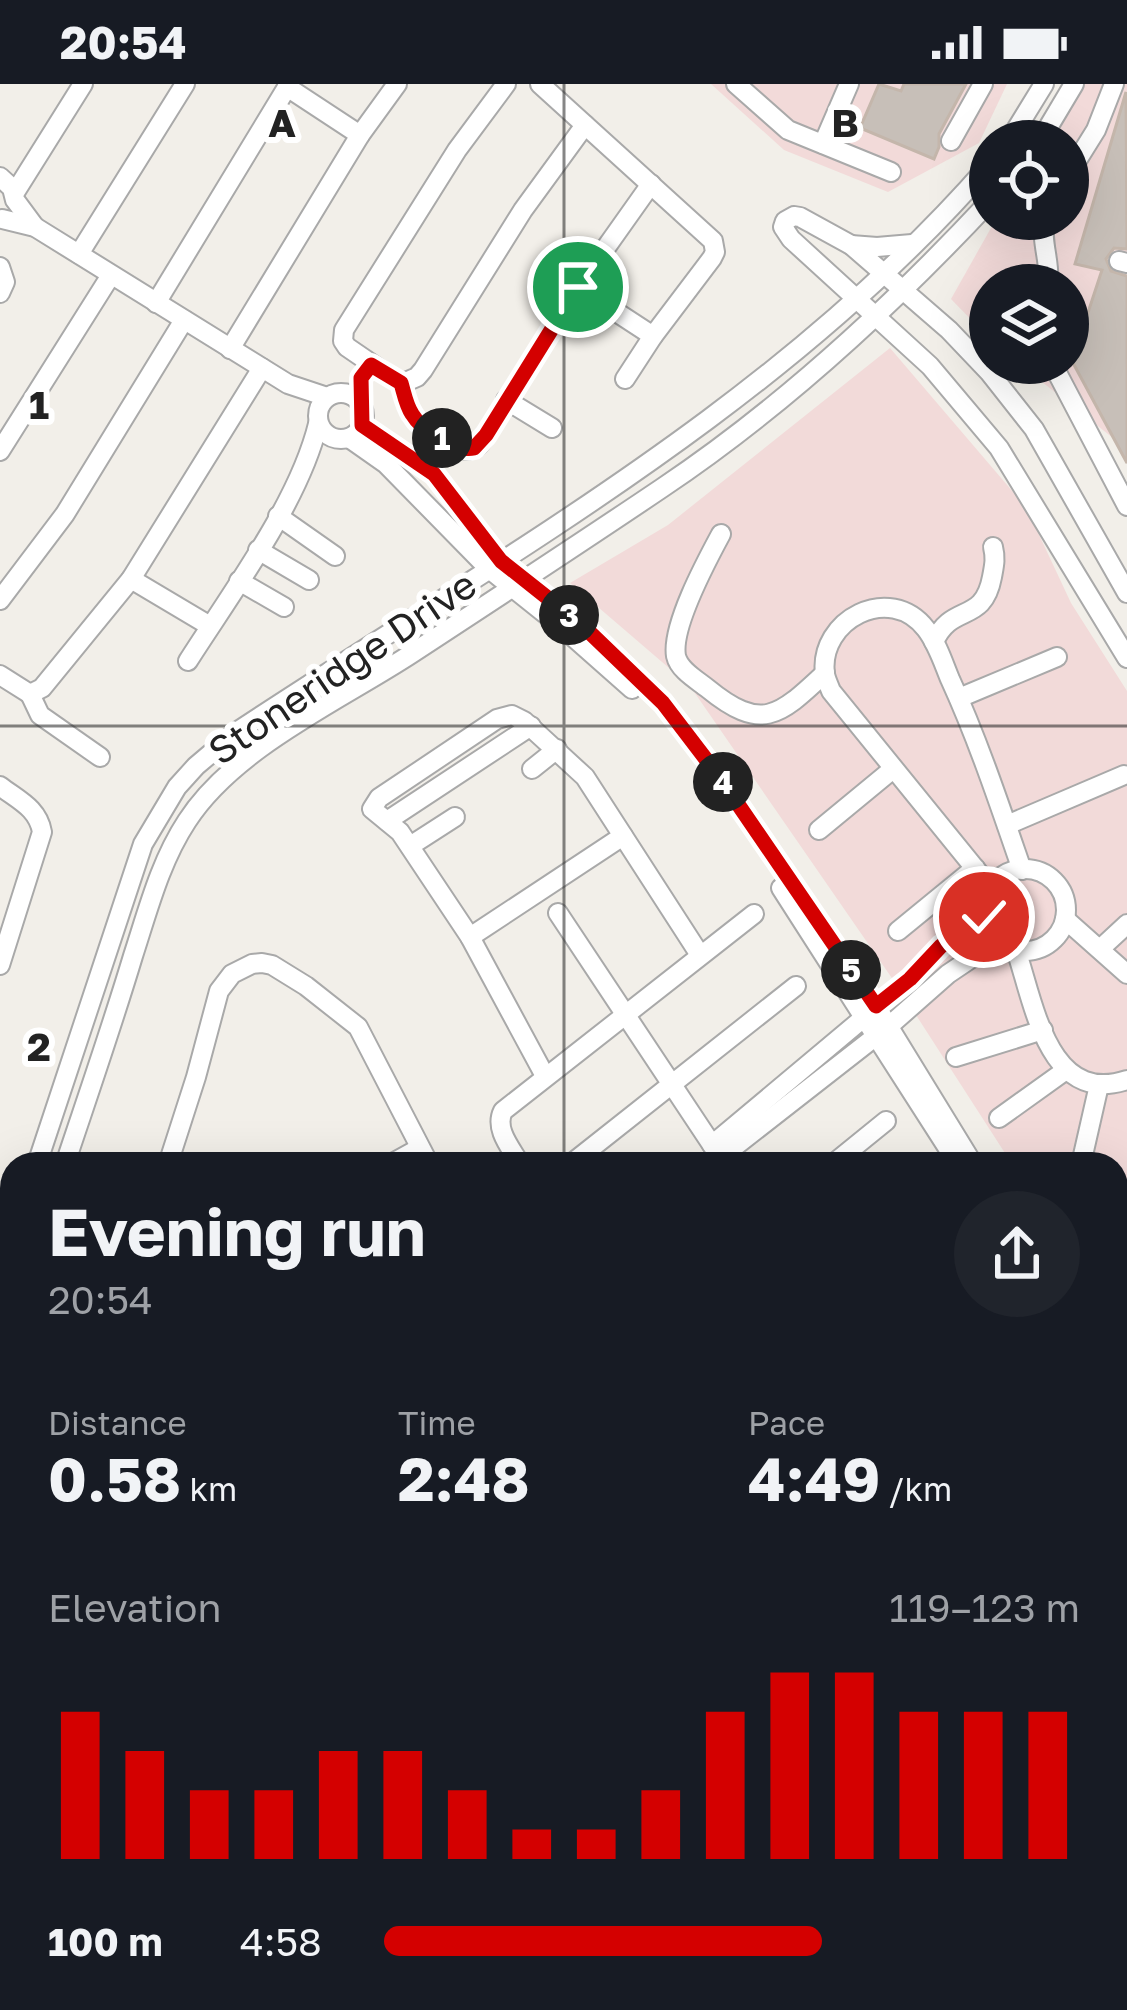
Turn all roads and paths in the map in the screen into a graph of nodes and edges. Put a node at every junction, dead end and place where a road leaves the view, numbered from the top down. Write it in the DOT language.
graph roads {
  1 [pos="83,84"];
  2 [pos="184,84"];
  3 [pos="397,84"];
  4 [pos="506,84"];
  5 [pos="541,84"];
  6 [pos="736,84"];
  7 [pos="848,84"];
  8 [pos="983,84"];
  9 [pos="1044,84"];
  10 [pos="1074,84"];
  11 [pos="1114,84"];
  12 [pos="288,86"];
  13 [pos="1022,120"];
  14 [pos="1053,120"];
  15 [pos="585,125"];
  16 [pos="360,135"];
  17 [pos="951,141"];
  18 [pos="1089,141"];
  19 [pos="823,144"];
  20 [pos="891,172"];
  21 [pos="0,177"];
  22 [pos="651,184"];
  23 [pos="969,186"];
  24 [pos="15,197"];
  25 [pos="1,220"];
  26 [pos="969,223"];
  27 [pos="35,227"];
  28 [pos="913,244"];
  29 [pos="851,245"];
  30 [pos="79,254"];
  31 [pos="0,267"];
  32 [pos="884,273"];
  33 [pos="111,275"];
  34 [pos="578,287"];
  35 [pos="903,291"];
  36 [pos="0,293"];
  37 [pos="858,299"];
  38 [pos="156,303"];
  39 [pos="878,317"];
  40 [pos="184,320"];
  41 [pos="653,336"];
  42 [pos="230,349"];
  43 [pos="262,368"];
  44 [pos="366,372"];
  45 [pos="626,379"];
  46 [pos="401,383"];
  47 [pos="288,384"];
  48 [pos="1063,384"];
  49 [pos="335,395"];
  50 [pos="506,400"];
  51 [pos="318,420"];
  52 [pos="352,427"];
  53 [pos="552,428"];
  54 [pos="0,451"];
  55 [pos="310,456"];
  56 [pos="1127,506"];
  57 [pos="278,516"];
  58 [pos="721,534"];
  59 [pos="993,547"];
  60 [pos="257,550"];
  61 [pos="335,556"];
  62 [pos="495,565"];
  63 [pos="131,580"];
  64 [pos="238,580"];
  65 [pos="309,580"];
  66 [pos="516,583"];
  67 [pos="1127,593"];
  68 [pos="0,600"];
  69 [pos="284,607"];
  70 [pos="210,626"];
  71 [pos="934,642"];
  72 [pos="1057,657"];
  73 [pos="1127,658"];
  74 [pos="188,661"];
  75 [pos="825,673"];
  76 [pos="0,675"];
  77 [pos="30,694"];
  78 [pos="959,698"];
  79 [pos="556,749"];
  80 [pos="100,757"];
  81 [pos="532,769"];
  82 [pos="893,769"];
  83 [pos="1124,775"];
  84 [pos="0,786"];
  85 [pos="455,817"];
  86 [pos="1007,825"];
  87 [pos="819,830"];
  88 [pos="623,836"];
  89 [pos="410,846"];
  90 [pos="975,868"];
  91 [pos="1022,870"];
  92 [pos="991,888"];
  93 [pos="558,913"];
  94 [pos="754,914"];
  95 [pos="984,917"];
  96 [pos="1065,919"];
  97 [pos="1127,924"];
  98 [pos="898,932"];
  99 [pos="470,937"];
  100 [pos="1007,946"];
  101 [pos="1100,949"];
  102 [pos="700,955"];
  103 [pos="0,965"];
  104 [pos="1127,974"];
  105 [pos="796,986"];
  106 [pos="869,1012"];
  107 [pos="624,1016"];
  108 [pos="1043,1030"];
  109 [pos="882,1031"];
  110 [pos="956,1057"];
  111 [pos="1066,1070"];
  112 [pos="545,1076"];
  113 [pos="1127,1080"];
  114 [pos="671,1084"];
  115 [pos="1099,1085"];
  116 [pos="999,1118"];
  117 [pos="886,1121"];
  118 [pos="41,1152"];
  119 [pos="69,1152"];
  120 [pos="171,1152"];
  121 [pos="422,1152"];
  122 [pos="513,1152"];
  123 [pos="586,1152"];
  124 [pos="716,1152"];
  125 [pos="723,1152"];
  126 [pos="724,1152"];
  127 [pos="848,1152"];
  128 [pos="951,1152"];
  129 [pos="965,1152"];
  130 [pos="1084,1152"];
  1 -- 24 [label="street"];
  2 -- 30 [label="street"];
  3 -- 16 [label="street"];
  4 -- 44 [label="street"];
  5 -- 15 [label="street"];
  6 -- 19 [label="street"];
  7 -- 19 [label="street"];
  8 -- 17 [label="street"];
  9 -- 13 [label="street"];
  10 -- 14 [label="street"];
  11 -- 18 [label="street"];
  12 -- 16 [label="street"];
  12 -- 38 [label="street"];
  15 -- 22 [label="street"];
  15 -- 46 [label="street"];
  16 -- 42 [label="street"];
  19 -- 20 [label="street"];
  21 -- 24 [label="street"];
  22 -- 34 [label="street"];
  22 -- 41 [label="street"];
  23 -- 28 [label="street, Stoneridge Drive"];
  24 -- 25 [label="street"];
  24 -- 27 [label="street"];
  25 -- 27 [label="street"];
  26 -- 35 [label="street, Stoneridge Drive"];
  27 -- 30 [label="street"];
  28 -- 29 [label="street"];
  28 -- 32 [label="street, Stoneridge Drive"];
  29 -- 32 [label="street"];
  29 -- 37 [label="street"];
  30 -- 33 [label="street"];
  31 -- 36 [label="street"];
  32 -- 35 [label="street"];
  32 -- 37 [label="street, Stoneridge Drive"];
  33 -- 38 [label="street"];
  33 -- 54 [label="street"];
  34 -- 41 [label="street"];
  34 -- 50 [label="street"];
  35 -- 39 [label="street, Stoneridge Drive"];
  35 -- 67 [label="street"];
  37 -- 39 [label="street"];
  37 -- 62 [label="street, Stoneridge Drive"];
  38 -- 40 [label="street"];
  39 -- 66 [label="street, Stoneridge Drive"];
  39 -- 73 [label="street"];
  40 -- 42 [label="street"];
  40 -- 68 [label="street"];
  41 -- 45 [label="street"];
  42 -- 43 [label="street"];
  43 -- 47 [label="street"];
  43 -- 63 [label="street"];
  44 -- 46 [label="street"];
  44 -- 49 [label="street"];
  44 -- 52 [label="street"];
  46 -- 50 [label="street"];
  47 -- 49 [label="street"];
  47 -- 51 [label="street"];
  48 -- 56 [label="street"];
  49 -- 51 [label="street"];
  49 -- 52 [label="street"];
  50 -- 53 [label="street"];
  51 -- 52 [label="street"];
  51 -- 55 [label="street"];
  52 -- 55 [label="street"];
  52 -- 62 [label="street"];
  55 -- 57 [label="street"];
  57 -- 60 [label="street"];
  57 -- 61 [label="street"];
  58 -- 75 [label="street"];
  59 -- 71 [label="street"];
  60 -- 64 [label="street"];
  60 -- 65 [label="street"];
  62 -- 66 [label="street"];
  62 -- 118 [label="street, Stoneridge Drive"];
  63 -- 70 [label="street"];
  63 -- 77 [label="street"];
  64 -- 69 [label="street"];
  64 -- 70 [label="street"];
  66 -- 106 [label="street"];
  66 -- 119 [label="street, Stoneridge Drive"];
  70 -- 74 [label="street"];
  71 -- 75 [label="street"];
  71 -- 78 [label="street"];
  72 -- 78 [label="street"];
  75 -- 82 [label="street"];
  76 -- 77 [label="street"];
  77 -- 80 [label="street"];
  78 -- 86 [label="street"];
  79 -- 81 [label="street"];
  79 -- 88 [label="street"];
  79 -- 89 [label="street"];
  82 -- 87 [label="street"];
  82 -- 90 [label="street"];
  83 -- 86 [label="street"];
  84 -- 103 [label="street"];
  85 -- 89 [label="street"];
  86 -- 91 [label="street"];
  88 -- 99 [label="street"];
  88 -- 102 [label="street"];
  89 -- 99 [label="street"];
  90 -- 92 [label="street"];
  90 -- 98 [label="street"];
  91 -- 92 [label="street"];
  91 -- 96 [label="street"];
  92 -- 95 [label="street"];
  93 -- 107 [label="street"];
  94 -- 102 [label="street"];
  95 -- 100 [label="street"];
  95 -- 106 [label="street"];
  96 -- 100 [label="street"];
  96 -- 101 [label="street"];
  97 -- 101 [label="street"];
  99 -- 112 [label="street"];
  100 -- 108 [label="street"];
  100 -- 109 [label="street"];
  101 -- 104 [label="street"];
  102 -- 107 [label="street"];
  105 -- 114 [label="street"];
  106 -- 109 [label="street"];
  106 -- 125 [label="street"];
  107 -- 112 [label="street"];
  107 -- 114 [label="street"];
  108 -- 110 [label="street"];
  108 -- 111 [label="street"];
  109 -- 126 [label="street"];
  109 -- 128 [label="street"];
  109 -- 129 [label="street"];
  111 -- 115 [label="street"];
  111 -- 116 [label="street"];
  112 -- 122 [label="street"];
  113 -- 115 [label="street"];
  114 -- 123 [label="street"];
  114 -- 124 [label="street"];
  115 -- 130 [label="street"];
  117 -- 127 [label="street"];
  120 -- 121 [label="street"];
}
